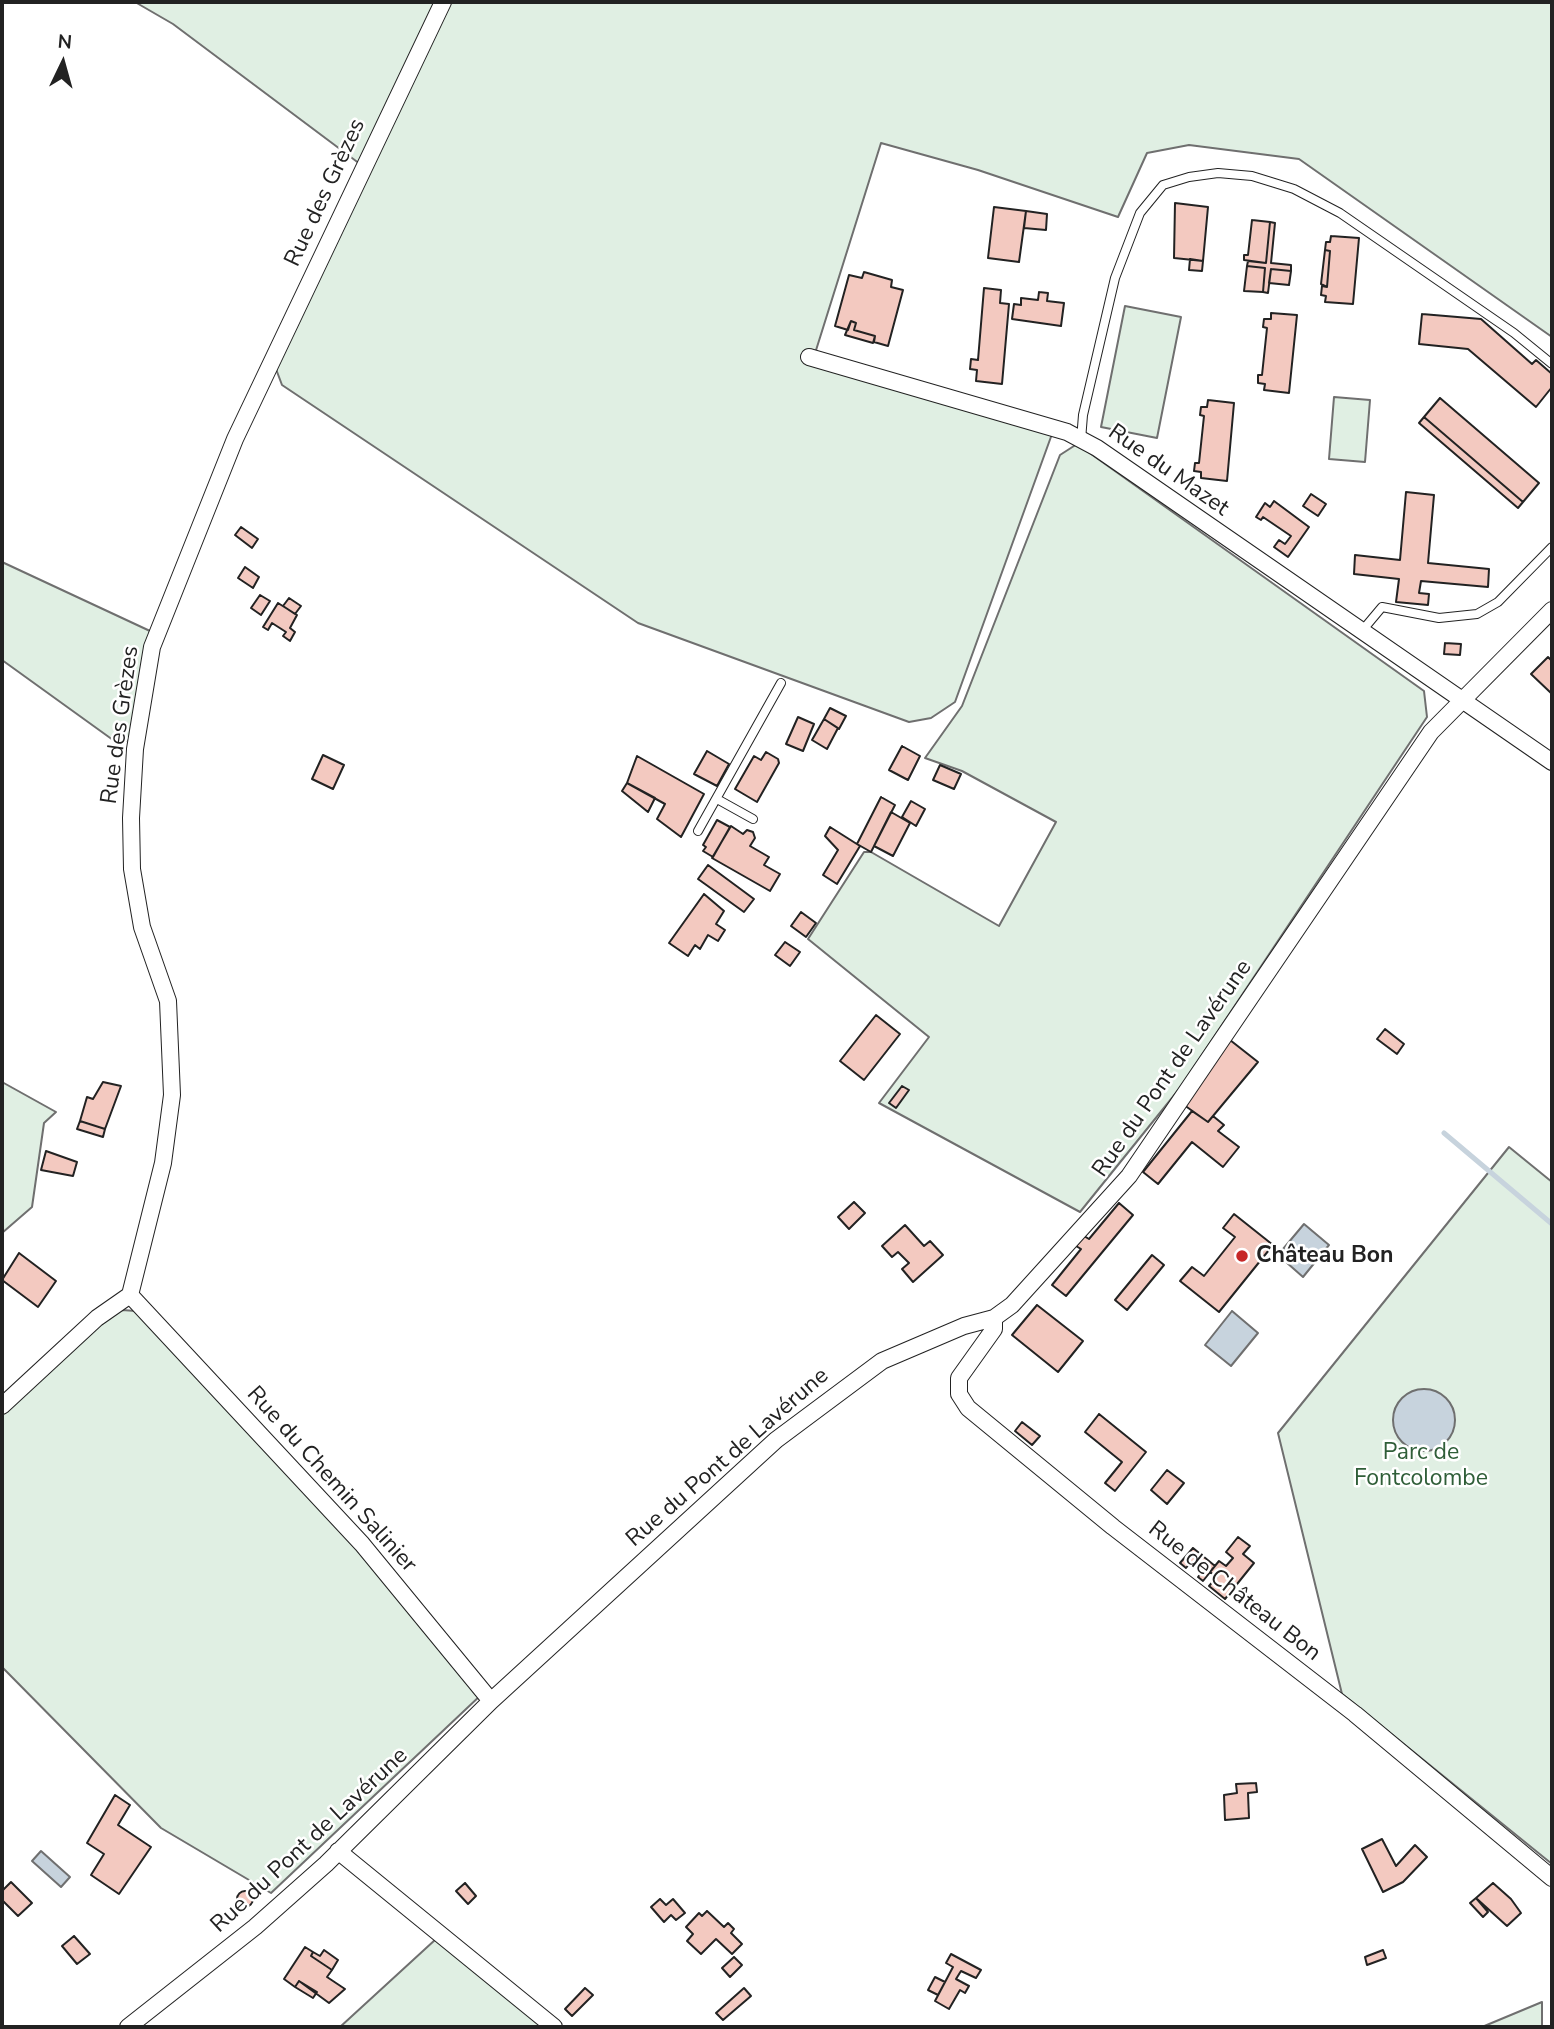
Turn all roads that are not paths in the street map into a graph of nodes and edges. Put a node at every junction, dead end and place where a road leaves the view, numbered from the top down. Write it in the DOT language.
graph roads {
  1 [pos="443,2"];
  2 [pos="809,357"];
  3 [pos="1552,364"];
  4 [pos="1081,440"];
  5 [pos="1552,547"];
  6 [pos="1552,610"];
  7 [pos="1361,632"];
  8 [pos="780,683"];
  9 [pos="1463,701"];
  10 [pos="1552,762"];
  11 [pos="717,799"];
  12 [pos="752,819"];
  13 [pos="698,831"];
  14 [pos="130,1294"];
  15 [pos="994,1318"];
  16 [pos="2,1406"];
  17 [pos="491,1701"];
  18 [pos="338,1851"];
  19 [pos="1552,1878"];
  20 [pos="128,2027"];
  21 [pos="554,2027"];
  1 -- 14 [label="street, Rue des Grèzes"];
  2 -- 4 [label="street, Rue du Mazet"];
  3 -- 4 [label="lane"];
  4 -- 7 [label="street, Rue du Mazet"];
  5 -- 7 [label="lane"];
  6 -- 9 [label="street, Rue du Pont de Lavérune"];
  7 -- 9 [label="street, Rue du Mazet"];
  8 -- 11 [label="lane"];
  9 -- 10 [label="street, Rue du Mazet"];
  9 -- 15 [label="street, Rue du Pont de Lavérune"];
  11 -- 12 [label="lane"];
  11 -- 13 [label="lane"];
  14 -- 16 [label="street"];
  14 -- 17 [label="street, Rue du Chemin Salinier"];
  15 -- 17 [label="street, Rue du Pont de Lavérune"];
  15 -- 19 [label="street, Rue de Château Bon"];
  17 -- 18 [label="street, Rue du Pont de Lavérune"];
  18 -- 20 [label="street, Rue du Pont de Lavérune"];
  18 -- 21 [label="street"];
}
